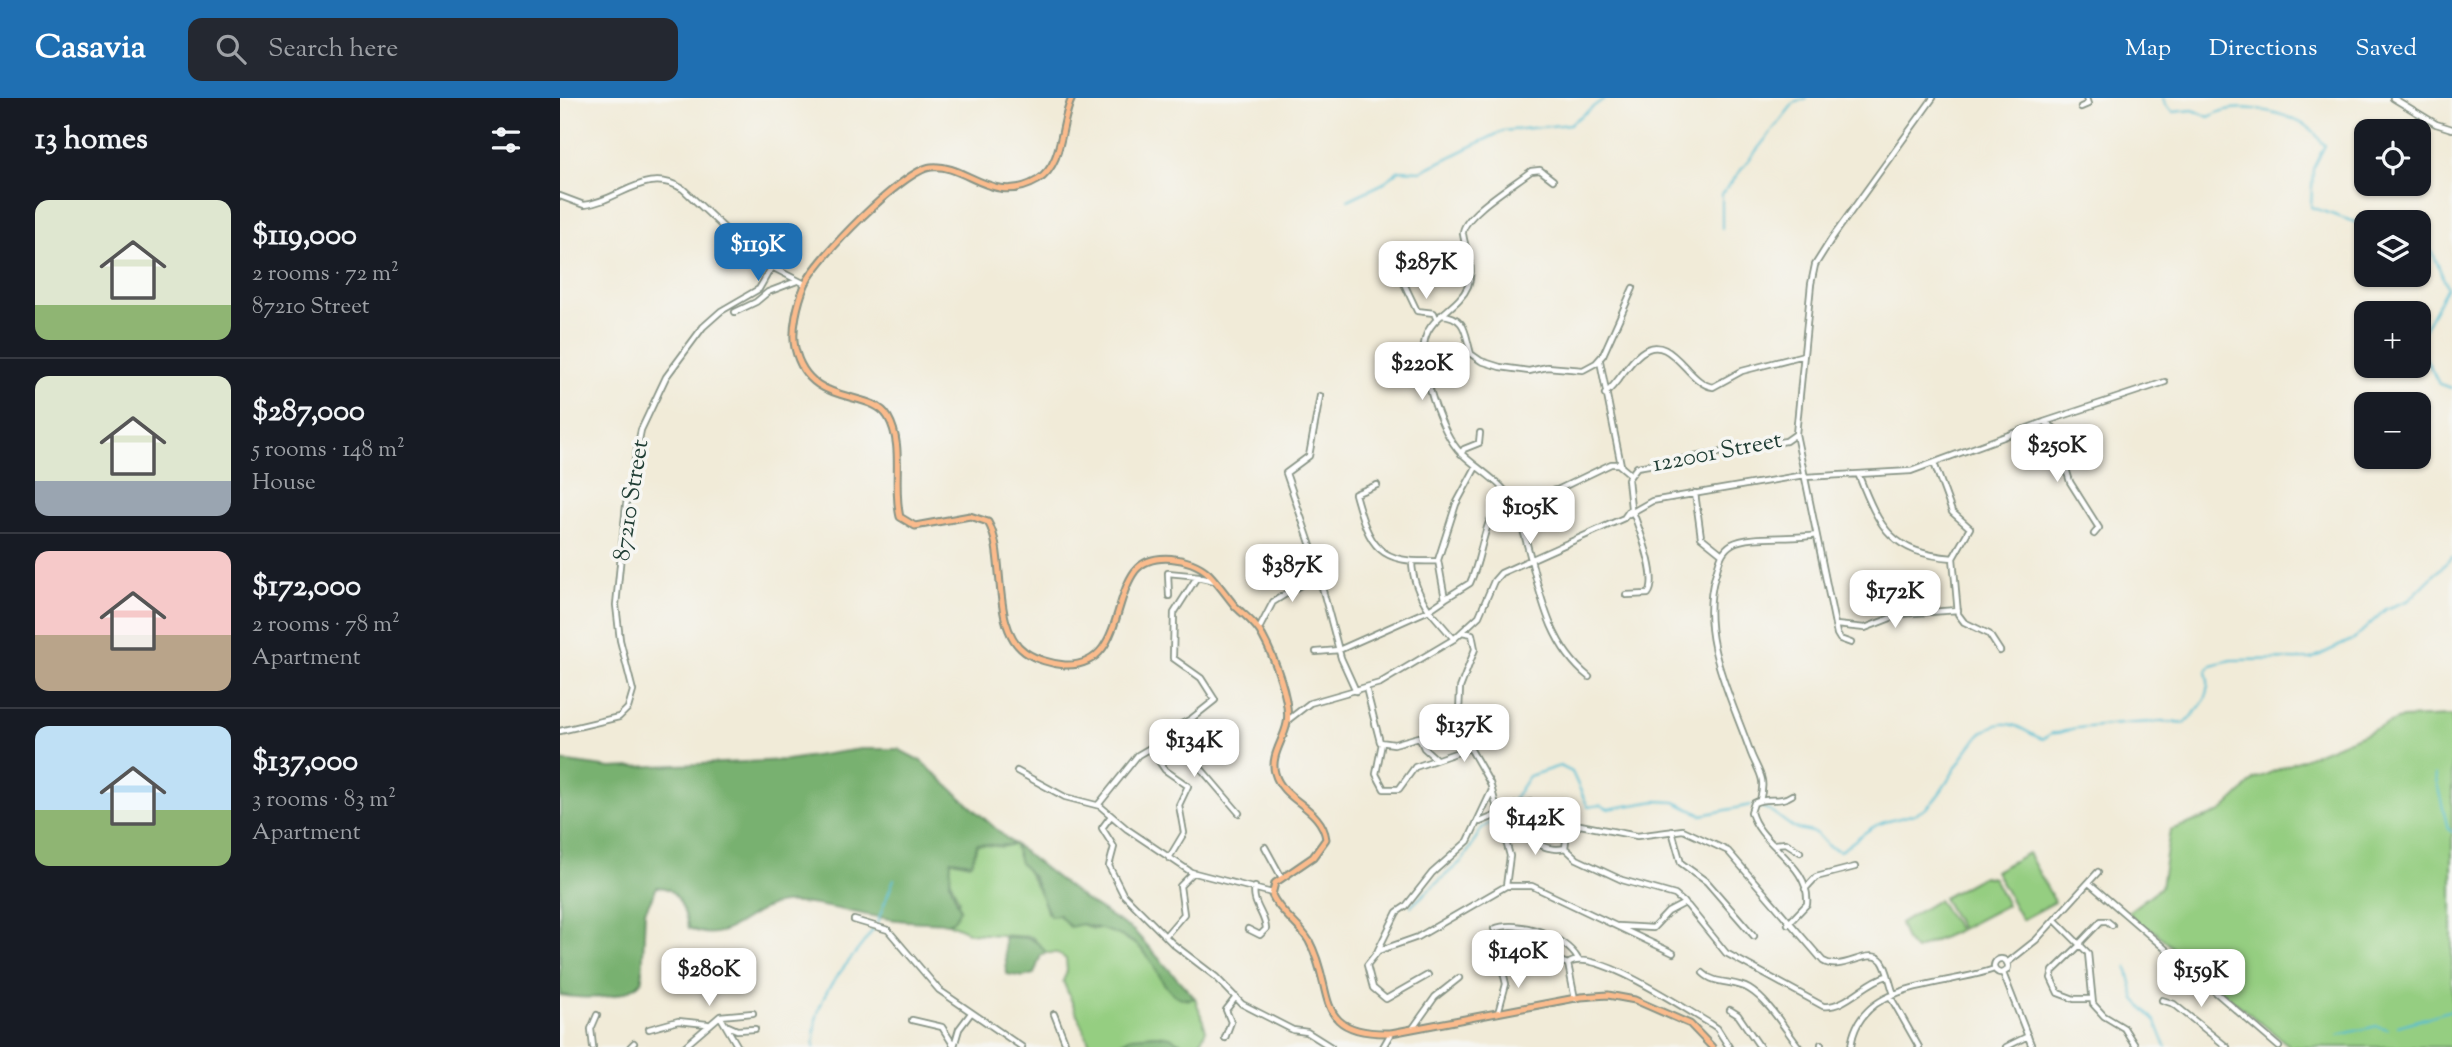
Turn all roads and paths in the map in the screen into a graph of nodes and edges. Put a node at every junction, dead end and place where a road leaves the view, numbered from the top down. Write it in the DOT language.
graph roads {
  1 [pos="1072,98"];
  2 [pos="1933,98"];
  3 [pos="2086,98"];
  4 [pos="2393,98"];
  5 [pos="2081,107"];
  6 [pos="2452,129"];
  7 [pos="1553,180"];
  8 [pos="560,196"];
  9 [pos="771,268"];
  10 [pos="1400,275"];
  11 [pos="797,281"];
  12 [pos="805,284"];
  13 [pos="1633,288"];
  14 [pos="735,313"];
  15 [pos="1438,317"];
  16 [pos="1804,355"];
  17 [pos="1600,360"];
  18 [pos="2165,382"];
  19 [pos="1605,394"];
  20 [pos="1320,396"];
  21 [pos="2044,422"];
  22 [pos="1480,432"];
  23 [pos="1796,434"];
  24 [pos="1461,454"];
  25 [pos="1934,463"];
  26 [pos="1621,466"];
  27 [pos="1476,467"];
  28 [pos="1630,474"];
  29 [pos="1804,476"];
  30 [pos="1859,476"];
  31 [pos="1377,485"];
  32 [pos="1695,493"];
  33 [pos="1510,497"];
  34 [pos="1630,514"];
  35 [pos="2094,534"];
  36 [pos="1816,535"];
  37 [pos="1722,554"];
  38 [pos="1953,558"];
  39 [pos="1412,561"];
  40 [pos="1438,561"];
  41 [pos="1529,561"];
  42 [pos="1318,574"];
  43 [pos="1199,576"];
  44 [pos="1216,582"];
  45 [pos="1626,594"];
  46 [pos="1169,596"];
  47 [pos="1445,599"];
  48 [pos="1429,610"];
  49 [pos="1958,610"];
  50 [pos="1836,625"];
  51 [pos="1259,629"];
  52 [pos="1461,632"];
  53 [pos="1454,639"];
  54 [pos="1851,643"];
  55 [pos="1339,650"];
  56 [pos="2000,651"];
  57 [pos="1316,652"];
  58 [pos="1589,677"];
  59 [pos="1366,688"];
  60 [pos="1356,691"];
  61 [pos="1287,721"];
  62 [pos="1168,730"];
  63 [pos="560,731"];
  64 [pos="1382,743"];
  65 [pos="1150,748"];
  66 [pos="1471,748"];
  67 [pos="1436,759"];
  68 [pos="1017,771"];
  69 [pos="1492,791"];
  70 [pos="1793,795"];
  71 [pos="1760,800"];
  72 [pos="1098,805"];
  73 [pos="1496,808"];
  74 [pos="1239,813"];
  75 [pos="1497,814"];
  76 [pos="1111,816"];
  77 [pos="1479,822"];
  78 [pos="1570,829"];
  79 [pos="1672,831"];
  80 [pos="1503,834"];
  81 [pos="1773,844"];
  82 [pos="1265,846"];
  83 [pos="1565,848"];
  84 [pos="1800,852"];
  85 [pos="1169,858"];
  86 [pos="1855,867"];
  87 [pos="2098,872"];
  88 [pos="1193,873"];
  89 [pos="1282,878"];
  90 [pos="2089,883"];
  91 [pos="1506,886"];
  92 [pos="1255,887"];
  93 [pos="1805,889"];
  94 [pos="1272,892"];
  95 [pos="1685,903"];
  96 [pos="855,920"];
  97 [pos="2054,920"];
  98 [pos="1788,924"];
  99 [pos="2112,925"];
  100 [pos="1617,926"];
  101 [pos="1248,929"];
  102 [pos="1494,929"];
  103 [pos="1166,935"];
  104 [pos="1754,936"];
  105 [pos="2081,943"];
  106 [pos="1511,947"];
  107 [pos="1378,951"];
  108 [pos="1673,953"];
  109 [pos="1578,959"];
  110 [pos="2007,962"];
  111 [pos="1568,964"];
  112 [pos="1994,968"];
  113 [pos="1503,972"];
  114 [pos="1703,972"];
  115 [pos="2003,973"];
  116 [pos="1428,975"];
  117 [pos="1887,976"];
  118 [pos="1459,978"];
  119 [pos="1892,995"];
  120 [pos="1236,997"];
  121 [pos="1575,999"];
  122 [pos="2092,999"];
  123 [pos="2162,1000"];
  124 [pos="1730,1010"];
  125 [pos="752,1013"];
  126 [pos="971,1013"];
  127 [pos="1054,1014"];
  128 [pos="1497,1014"];
  129 [pos="597,1015"];
  130 [pos="720,1016"];
  131 [pos="912,1020"];
  132 [pos="724,1024"];
  133 [pos="708,1025"];
  134 [pos="649,1029"];
  135 [pos="755,1029"];
  136 [pos="1413,1029"];
  137 [pos="1391,1033"];
  138 [pos="2028,1036"];
  139 [pos="1225,1038"];
  140 [pos="2229,1045"];
  141 [pos="954,1046"];
  142 [pos="593,1047"];
  143 [pos="684,1047"];
  144 [pos="738,1047"];
  145 [pos="1022,1047"];
  146 [pos="1067,1047"];
  147 [pos="1331,1047"];
  148 [pos="1383,1047"];
  149 [pos="1712,1047"];
  150 [pos="1728,1047"];
  151 [pos="1760,1047"];
  152 [pos="1799,1047"];
  153 [pos="1851,1047"];
  154 [pos="1919,1047"];
  155 [pos="2006,1047"];
  156 [pos="2032,1047"];
  157 [pos="2136,1047"];
  158 [pos="2279,1047"];
  1 -- 12 [label="main road"];
  2 -- 16 [label="street, 122001 Street"];
  3 -- 5 [label="street"];
  4 -- 6 [label="street"];
  7 -- 15 [label="street"];
  8 -- 9 [label="street"];
  9 -- 11 [label="street"];
  9 -- 63 [label="street, 87210 Street"];
  10 -- 15 [label="street"];
  11 -- 12 [label="street"];
  11 -- 14 [label="street"];
  12 -- 44 [label="main road"];
  13 -- 17 [label="street"];
  15 -- 17 [label="street"];
  15 -- 24 [label="street"];
  16 -- 19 [label="street"];
  16 -- 23 [label="street, 122001 Street"];
  17 -- 19 [label="street"];
  18 -- 21 [label="street"];
  19 -- 26 [label="street"];
  20 -- 42 [label="street"];
  21 -- 25 [label="street"];
  21 -- 35 [label="street"];
  22 -- 24 [label="street"];
  23 -- 28 [label="street, 122001 Street"];
  23 -- 29 [label="street, 122001 Street"];
  24 -- 27 [label="street"];
  25 -- 30 [label="street"];
  25 -- 38 [label="street"];
  26 -- 28 [label="street"];
  26 -- 33 [label="street"];
  27 -- 33 [label="street"];
  27 -- 40 [label="street"];
  28 -- 34 [label="street, 122001 Street"];
  29 -- 30 [label="street"];
  29 -- 32 [label="street"];
  29 -- 36 [label="street, 122001 Street"];
  30 -- 38 [label="street"];
  31 -- 39 [label="street"];
  32 -- 34 [label="street"];
  32 -- 37 [label="street"];
  33 -- 41 [label="street"];
  33 -- 47 [label="street"];
  34 -- 41 [label="street"];
  34 -- 45 [label="street"];
  36 -- 37 [label="street"];
  36 -- 50 [label="street, 122001 Street"];
  37 -- 71 [label="street"];
  38 -- 49 [label="street"];
  39 -- 40 [label="street"];
  39 -- 48 [label="street"];
  40 -- 47 [label="street"];
  41 -- 52 [label="street"];
  41 -- 58 [label="street"];
  42 -- 51 [label="street"];
  42 -- 55 [label="street"];
  43 -- 44 [label="street"];
  43 -- 46 [label="street"];
  43 -- 62 [label="street"];
  44 -- 51 [label="main road"];
  47 -- 48 [label="street"];
  48 -- 53 [label="street"];
  48 -- 55 [label="street"];
  49 -- 50 [label="street"];
  49 -- 56 [label="street"];
  50 -- 54 [label="street, 122001 Street"];
  51 -- 61 [label="main road"];
  52 -- 53 [label="street"];
  52 -- 66 [label="street"];
  53 -- 59 [label="street"];
  55 -- 57 [label="street"];
  55 -- 60 [label="street"];
  59 -- 60 [label="street"];
  59 -- 64 [label="street"];
  60 -- 61 [label="street"];
  61 -- 89 [label="main road"];
  62 -- 65 [label="street"];
  62 -- 74 [label="street"];
  64 -- 67 [label="street"];
  64 -- 67 [label="street"];
  65 -- 72 [label="street"];
  65 -- 85 [label="street"];
  66 -- 67 [label="street"];
  66 -- 69 [label="street"];
  68 -- 72 [label="street"];
  69 -- 73 [label="street"];
  69 -- 77 [label="street"];
  70 -- 71 [label="street"];
  71 -- 81 [label="street"];
  72 -- 76 [label="street"];
  73 -- 75 [label="street"];
  73 -- 78 [label="street"];
  75 -- 77 [label="street"];
  75 -- 80 [label="street"];
  76 -- 85 [label="street"];
  76 -- 103 [label="street"];
  77 -- 107 [label="street"];
  78 -- 79 [label="street"];
  78 -- 83 [label="street"];
  79 -- 98 [label="street"];
  79 -- 104 [label="street"];
  80 -- 83 [label="street"];
  80 -- 91 [label="street"];
  81 -- 84 [label="street"];
  81 -- 93 [label="street"];
  82 -- 89 [label="street"];
  83 -- 95 [label="street"];
  85 -- 88 [label="street"];
  86 -- 93 [label="street"];
  87 -- 90 [label="street"];
  88 -- 92 [label="street"];
  88 -- 103 [label="street"];
  89 -- 94 [label="main road"];
  90 -- 97 [label="street"];
  90 -- 158 [label="street"];
  91 -- 100 [label="street"];
  91 -- 107 [label="street"];
  92 -- 94 [label="street"];
  92 -- 101 [label="street"];
  93 -- 98 [label="street"];
  94 -- 137 [label="main road"];
  95 -- 100 [label="street"];
  95 -- 117 [label="street"];
  96 -- 126 [label="street"];
  97 -- 105 [label="street"];
  97 -- 110 [label="street"];
  98 -- 117 [label="street"];
  99 -- 105 [label="street"];
  100 -- 108 [label="street"];
  102 -- 109 [label="street"];
  103 -- 120 [label="street"];
  105 -- 122 [label="street"];
  105 -- 122 [label="street"];
  106 -- 111 [label="street"];
  107 -- 116 [label="street"];
  109 -- 111 [label="street"];
  109 -- 150 [label="street"];
  110 -- 112 [label="street"];
  110 -- 115 [label="street"];
  111 -- 121 [label="street"];
  112 -- 115 [label="street"];
  112 -- 119 [label="street"];
  113 -- 128 [label="street"];
  114 -- 152 [label="street"];
  115 -- 138 [label="street"];
  117 -- 119 [label="street"];
  118 -- 136 [label="street"];
  119 -- 153 [label="street"];
  119 -- 154 [label="street"];
  120 -- 139 [label="street"];
  120 -- 147 [label="street"];
  121 -- 128 [label="main road"];
  121 -- 149 [label="main road"];
  122 -- 157 [label="street"];
  123 -- 140 [label="street"];
  124 -- 151 [label="street"];
  125 -- 130 [label="street"];
  126 -- 141 [label="street"];
  126 -- 145 [label="street"];
  127 -- 146 [label="street"];
  128 -- 136 [label="main road"];
  129 -- 142 [label="street"];
  130 -- 132 [label="street"];
  130 -- 133 [label="street"];
  131 -- 141 [label="street"];
  132 -- 135 [label="street"];
  132 -- 144 [label="street"];
  133 -- 134 [label="street"];
  133 -- 143 [label="street"];
  136 -- 137 [label="main road"];
  137 -- 148 [label="street"];
  138 -- 155 [label="street"];
  138 -- 156 [label="street"];
}
